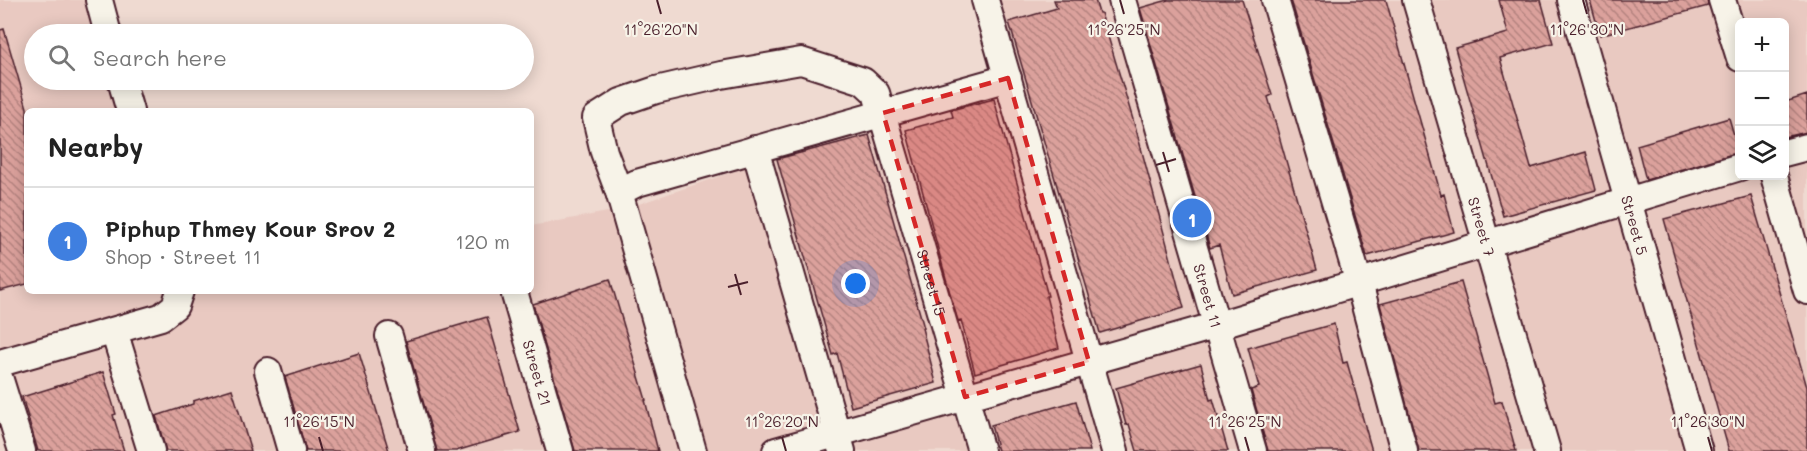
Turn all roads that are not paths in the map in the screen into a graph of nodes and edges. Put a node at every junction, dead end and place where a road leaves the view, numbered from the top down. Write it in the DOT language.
graph roads {
  1 [pos="99,0"];
  2 [pos="985,0"];
  3 [pos="1122,0"];
  4 [pos="1275,0"];
  5 [pos="1416,0"];
  6 [pos="1571,0"];
  7 [pos="1722,0"];
  8 [pos="105,24"];
  9 [pos="1735,42"];
  10 [pos="1008,78"];
  11 [pos="124,90"];
  12 [pos="128,108"];
  13 [pos="883,113"];
  14 [pos="1807,147"];
  15 [pos="755,149"];
  16 [pos="1789,152"];
  17 [pos="1735,169"];
  18 [pos="1775,180"];
  19 [pos="619,192"];
  20 [pos="1628,201"];
  21 [pos="1487,244"];
  22 [pos="1359,283"];
  23 [pos="1807,291"];
  24 [pos="179,294"];
  25 [pos="515,295"];
  26 [pos="1218,325"];
  27 [pos="114,331"];
  28 [pos="389,336"];
  29 [pos="1089,362"];
  30 [pos="0,363"];
  31 [pos="268,371"];
  32 [pos="0,380"];
  33 [pos="965,397"];
  34 [pos="840,442"];
  35 [pos="22,451"];
  36 [pos="151,451"];
  37 [pos="291,451"];
  38 [pos="422,451"];
  39 [pos="560,451"];
  40 [pos="693,451"];
  41 [pos="776,451"];
  42 [pos="981,451"];
  43 [pos="1114,451"];
  44 [pos="1253,451"];
  45 [pos="1404,451"];
  46 [pos="1547,451"];
  47 [pos="1699,451"];
  1 -- 8 [label="street"];
  2 -- 10 [label="street"];
  3 -- 26 [label="street, Street 11"];
  4 -- 22 [label="street"];
  5 -- 21 [label="street, Street 7"];
  6 -- 20 [label="street, Street 5"];
  7 -- 9 [label="street"];
  10 -- 13 [label="street"];
  10 -- 29 [label="street"];
  11 -- 12 [label="street"];
  13 -- 15 [label="street"];
  13 -- 19 [label="street, Street 15"];
  13 -- 33 [label="street, Street 15"];
  14 -- 16 [label="street"];
  15 -- 19 [label="street"];
  15 -- 34 [label="street"];
  17 -- 20 [label="street"];
  18 -- 23 [label="street"];
  19 -- 40 [label="street"];
  20 -- 21 [label="street"];
  20 -- 47 [label="street, Street 5"];
  21 -- 22 [label="street"];
  21 -- 46 [label="street, Street 7"];
  22 -- 26 [label="street"];
  22 -- 45 [label="street"];
  24 -- 27 [label="street"];
  25 -- 39 [label="street, Street 21"];
  26 -- 29 [label="street"];
  26 -- 44 [label="street, Street 11"];
  27 -- 30 [label="street"];
  27 -- 36 [label="street"];
  28 -- 38 [label="street"];
  29 -- 33 [label="street"];
  29 -- 43 [label="street"];
  31 -- 37 [label="street"];
  32 -- 35 [label="street"];
  33 -- 34 [label="street"];
  33 -- 42 [label="street, Street 15"];
  34 -- 41 [label="street"];
}
